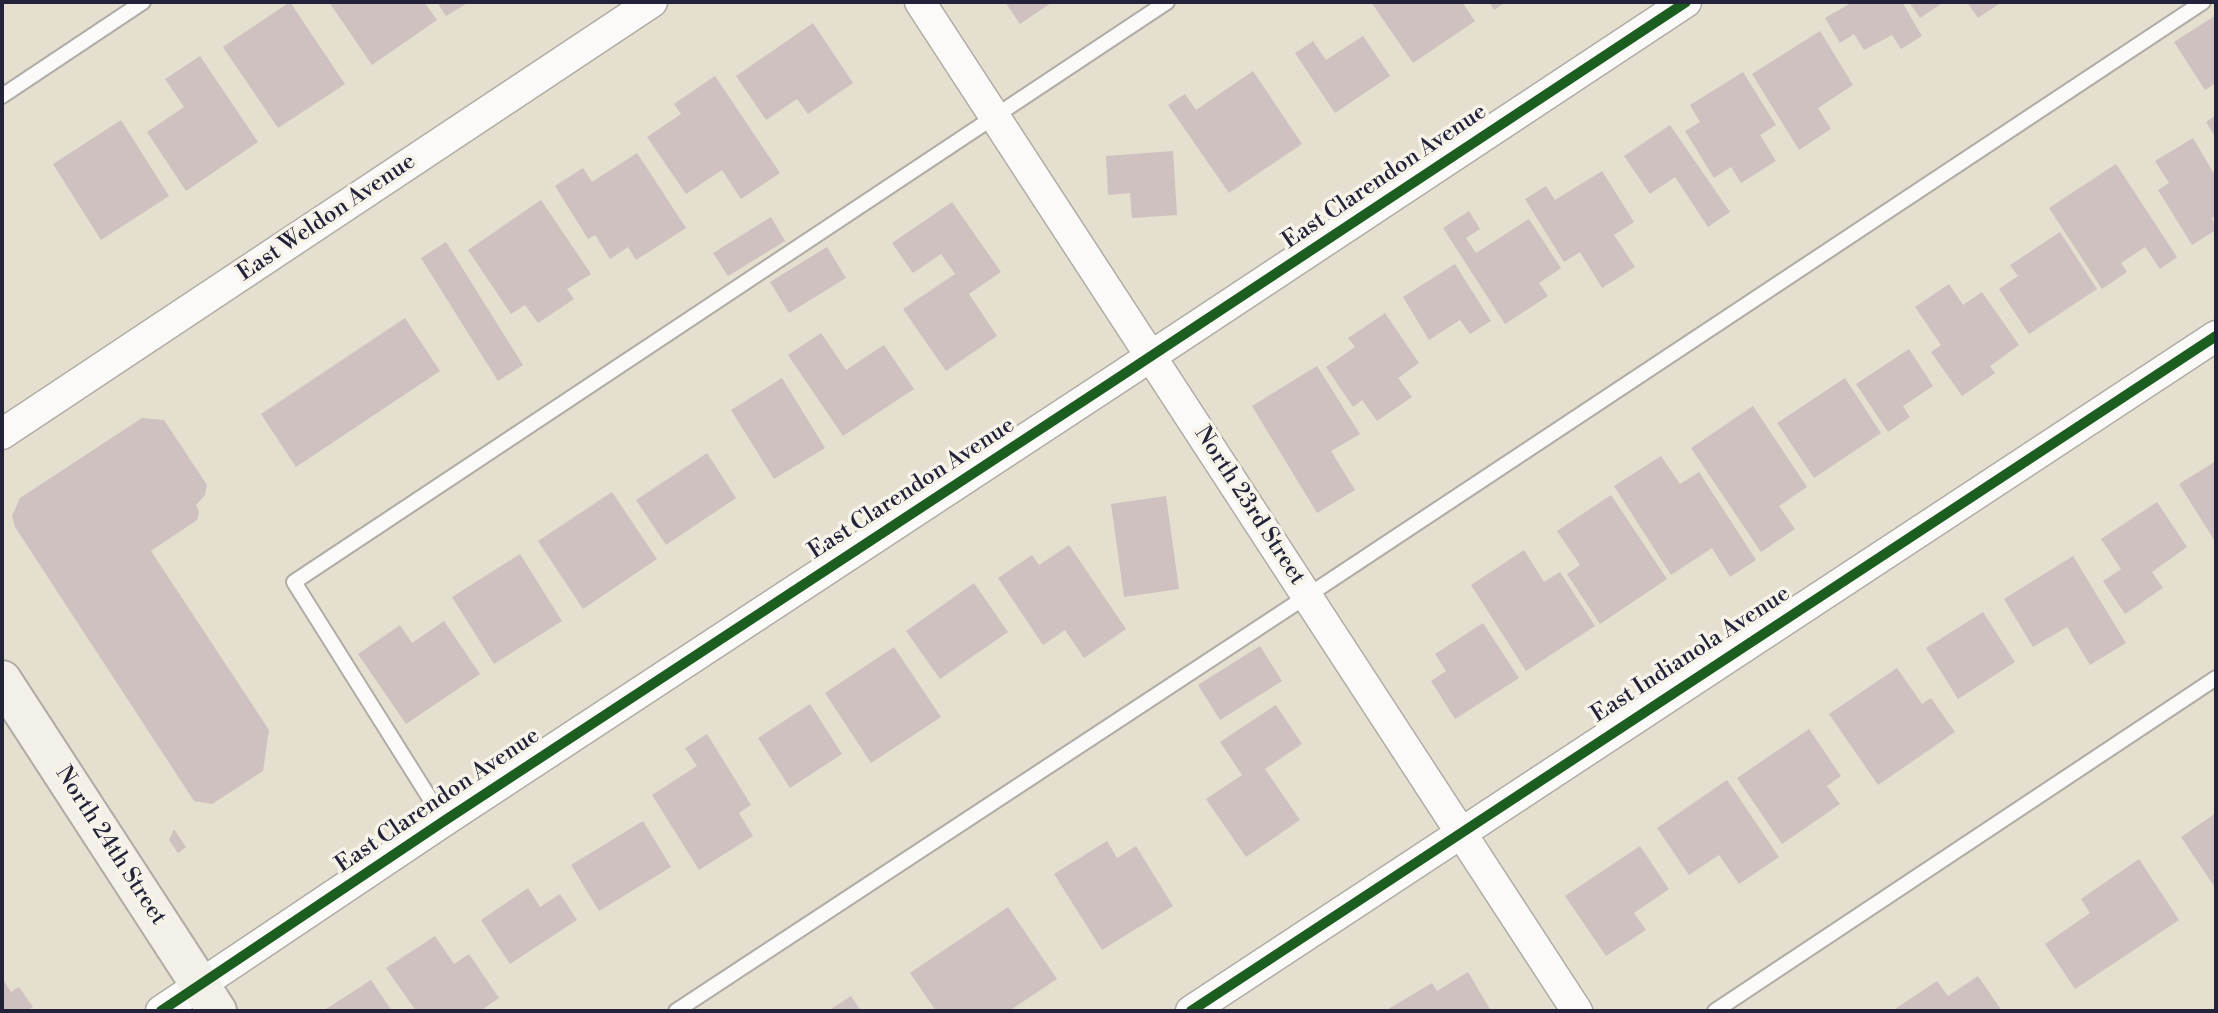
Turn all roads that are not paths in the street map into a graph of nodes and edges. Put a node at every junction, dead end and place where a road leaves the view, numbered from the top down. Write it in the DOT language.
graph roads {
  1 [pos="143,2"];
  2 [pos="652,2"];
  3 [pos="920,2"];
  4 [pos="1167,2"];
  5 [pos="1686,2"];
  6 [pos="2203,2"];
  7 [pos="2,96"];
  8 [pos="995,117"];
  9 [pos="2216,337"];
  10 [pos="1151,356"];
  11 [pos="2,434"];
  12 [pos="1307,596"];
  13 [pos="2216,678"];
  14 [pos="5,694"];
  15 [pos="444,821"];
  16 [pos="1460,832"];
  17 [pos="209,998"];
  18 [pos="161,1011"];
  19 [pos="676,1011"];
  20 [pos="1191,1011"];
  21 [pos="1577,1011"];
  22 [pos="1715,1011"];
  1 -- 7 [label="lane"];
  2 -- 11 [label="street, East Weldon Avenue"];
  3 -- 8 [label="street, North 23rd Street"];
  4 -- 8 [label="lane"];
  5 -- 10 [label="street, East Clarendon Avenue"];
  6 -- 12 [label="lane"];
  8 -- 10 [label="street, North 23rd Street"];
  8 -- 15 [label="lane"];
  9 -- 16 [label="street, East Indianola Avenue"];
  10 -- 12 [label="street, North 23rd Street"];
  10 -- 15 [label="street, East Clarendon Avenue"];
  12 -- 16 [label="street, North 23rd Street"];
  12 -- 19 [label="lane"];
  13 -- 22 [label="lane"];
  14 -- 17 [label="main road, North 24th Street"];
  15 -- 17 [label="street, East Clarendon Avenue"];
  16 -- 20 [label="street, East Indianola Avenue"];
  16 -- 21 [label="street, North 23rd Street"];
  17 -- 18 [label="street, East Clarendon Avenue"];
}
